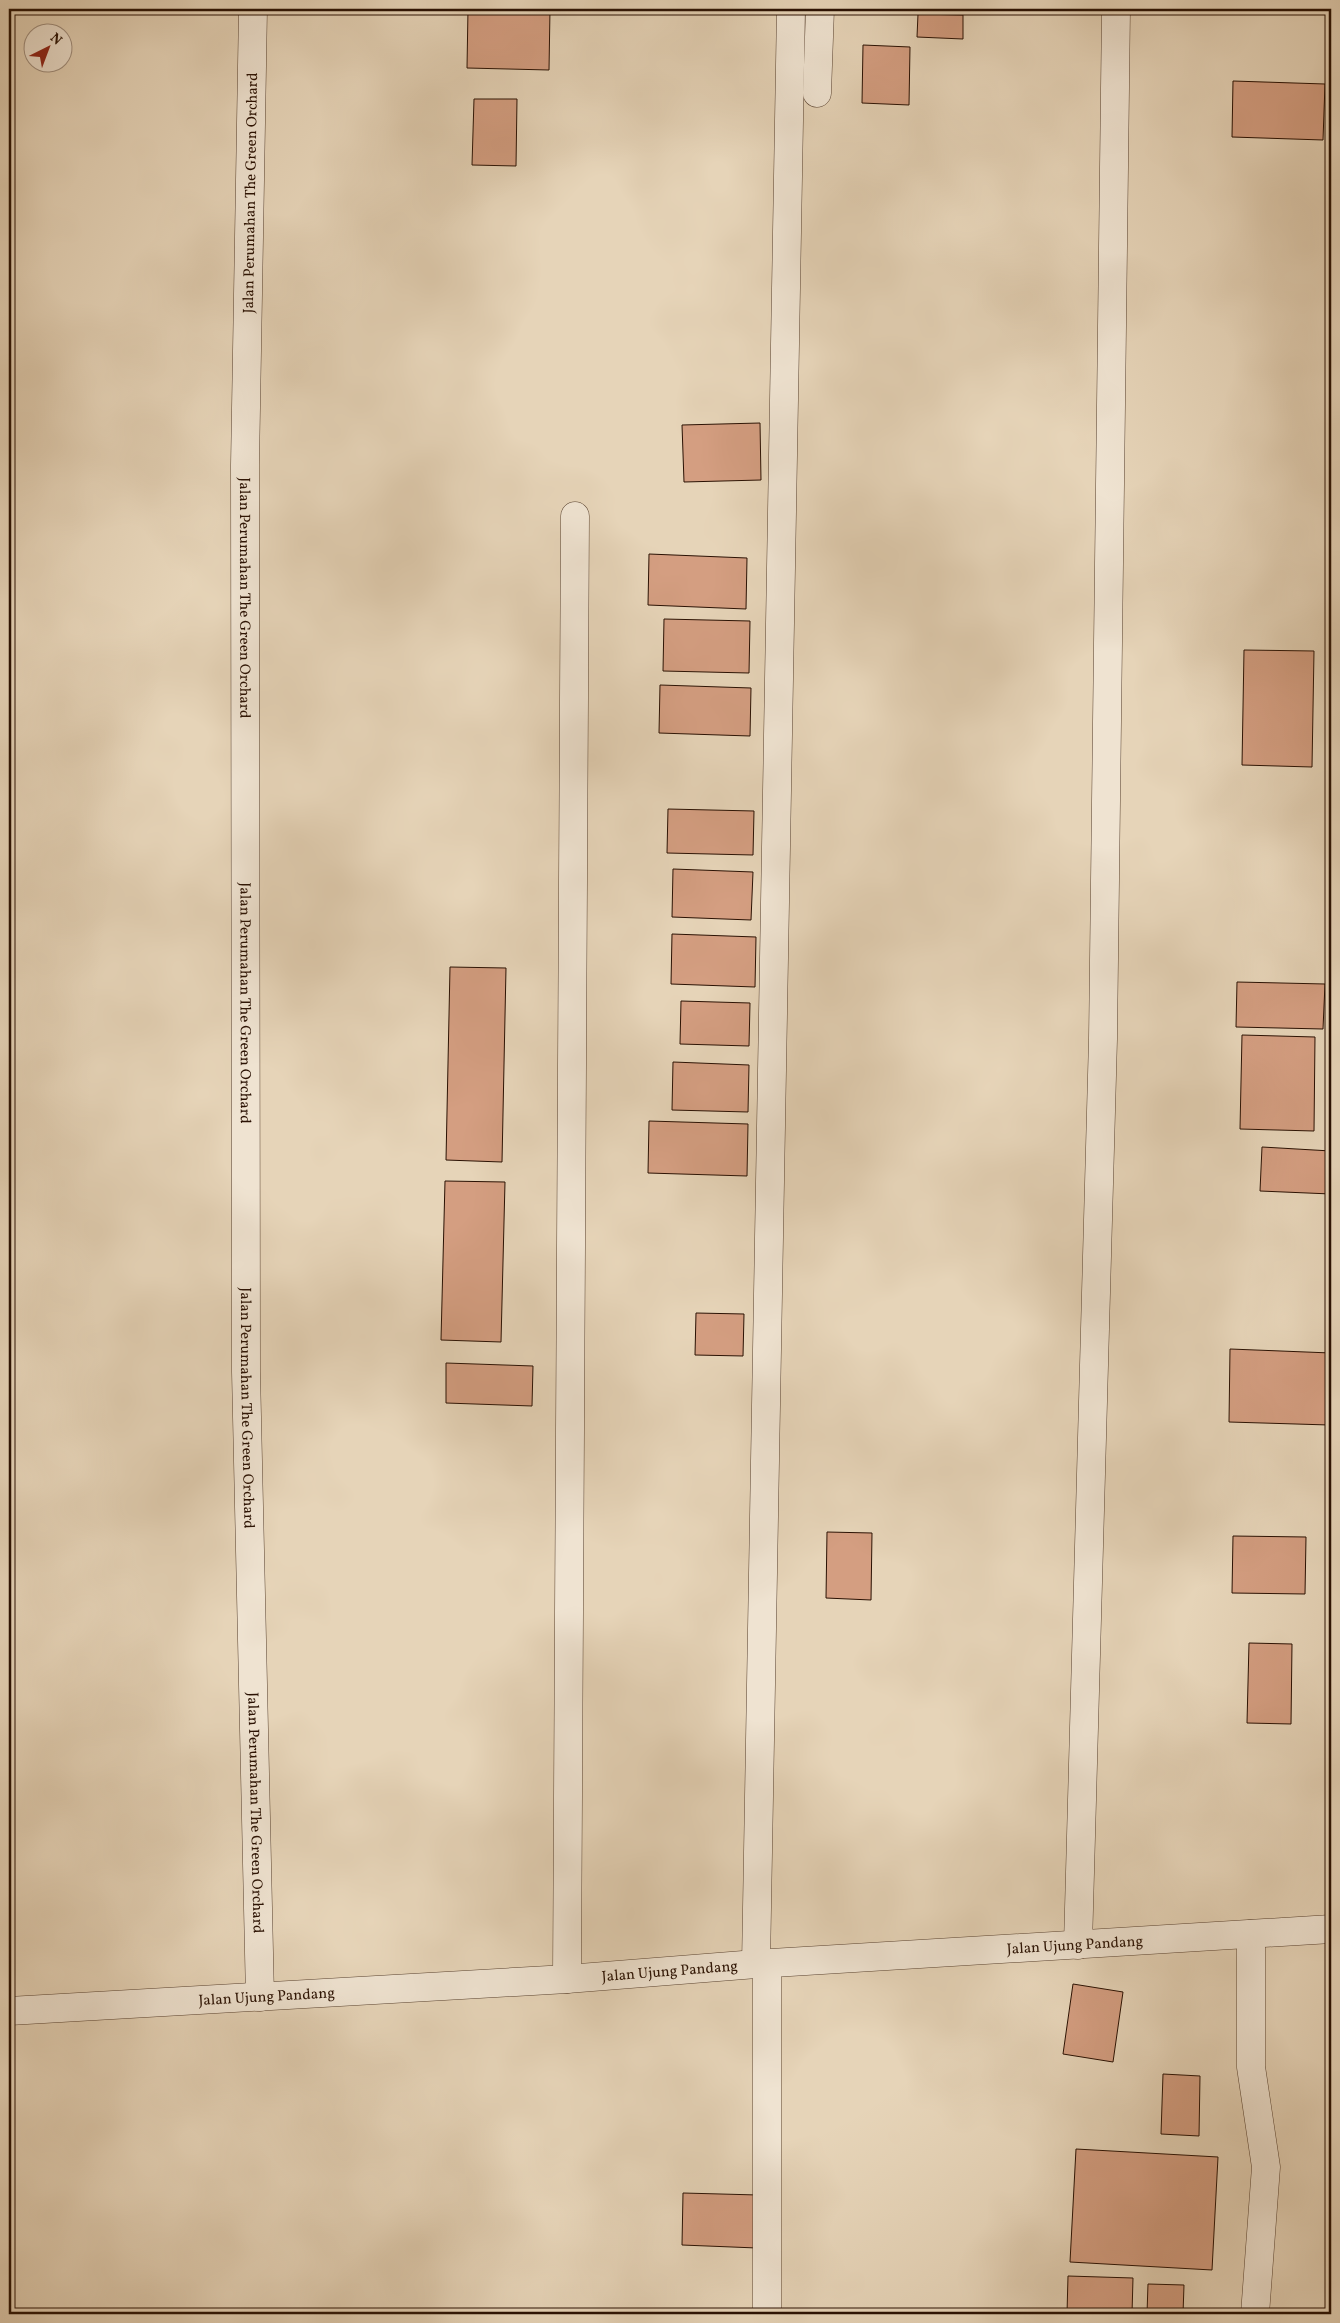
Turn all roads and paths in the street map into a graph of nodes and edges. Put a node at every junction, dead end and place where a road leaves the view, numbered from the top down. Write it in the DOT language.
graph roads {
  1 [pos="253,9"];
  2 [pos="791,9"];
  3 [pos="820,9"];
  4 [pos="1116,9"];
  5 [pos="817,93"];
  6 [pos="575,516"];
  7 [pos="1331,1929"];
  8 [pos="1250,1934"];
  9 [pos="1078,1945"];
  10 [pos="761,1964"];
  11 [pos="567,1979"];
  12 [pos="260,1997"];
  13 [pos="9,2011"];
  14 [pos="767,2314"];
  15 [pos="1255,2314"];
  1 -- 12 [label="street, Jalan Perumahan The Green Orchard"];
  2 -- 10 [label="street"];
  3 -- 5 [label="street"];
  4 -- 9 [label="street"];
  6 -- 11 [label="street"];
  7 -- 8 [label="street, Jalan Ujung Pandang"];
  8 -- 9 [label="street, Jalan Ujung Pandang"];
  8 -- 15 [label="street"];
  9 -- 10 [label="street, Jalan Ujung Pandang"];
  10 -- 11 [label="street, Jalan Ujung Pandang"];
  10 -- 14 [label="street"];
  11 -- 12 [label="street, Jalan Ujung Pandang"];
  12 -- 13 [label="street, Jalan Ujung Pandang"];
}
